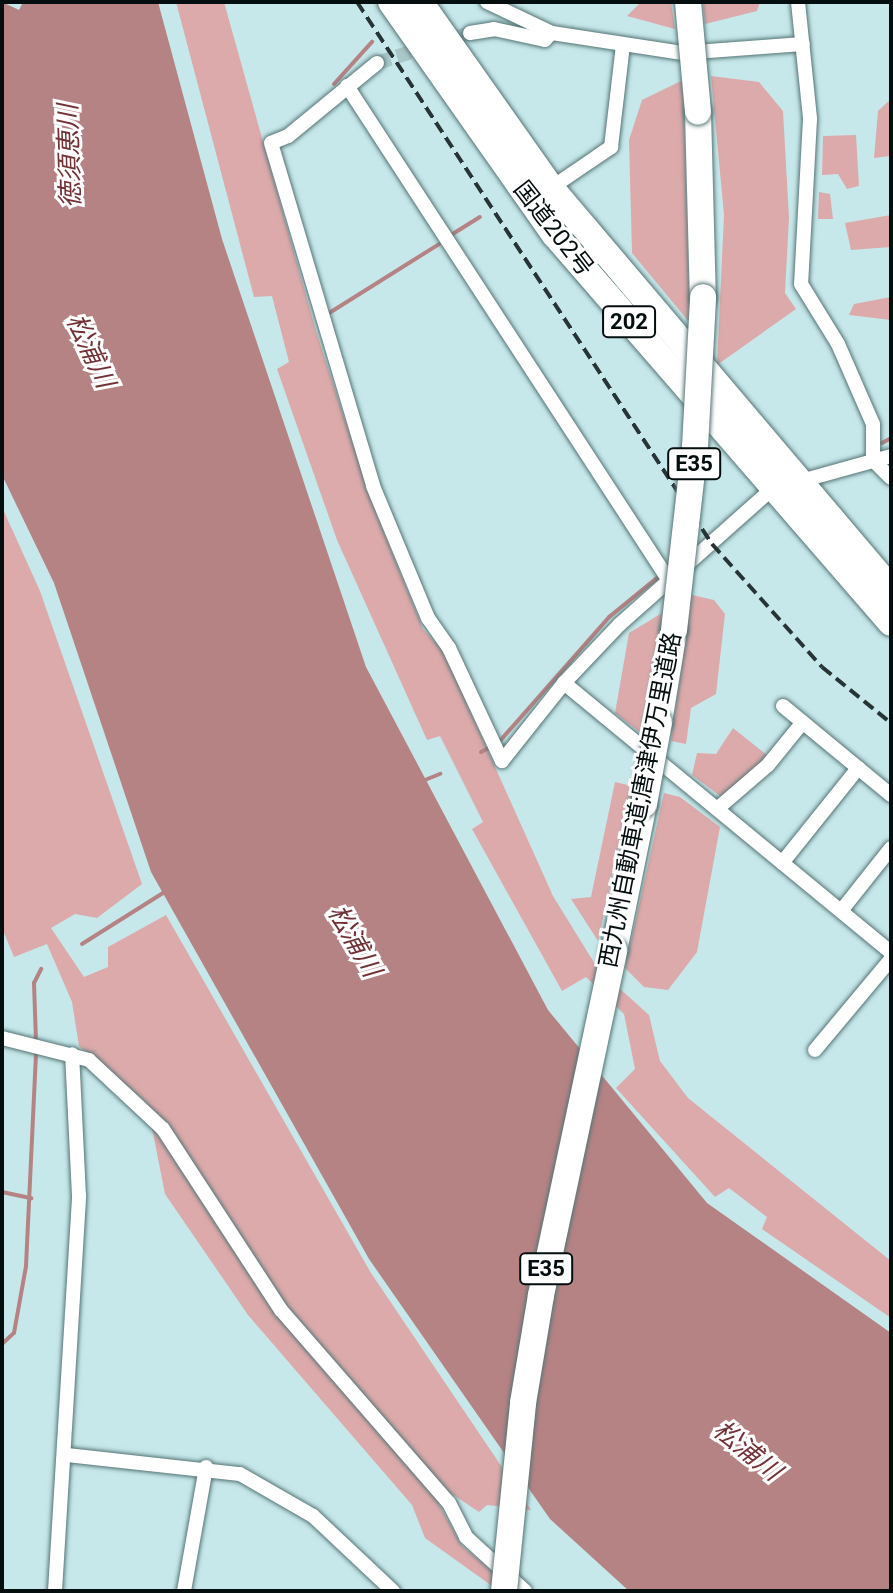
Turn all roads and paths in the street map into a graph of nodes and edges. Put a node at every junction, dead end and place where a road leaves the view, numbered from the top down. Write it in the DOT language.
graph roads {
  1 [pos="391,2"];
  2 [pos="420,2"];
  3 [pos="487,2"];
  4 [pos="688,2"];
  5 [pos="798,2"];
  6 [pos="470,33"];
  7 [pos="552,33"];
  8 [pos="803,44"];
  9 [pos="623,45"];
  10 [pos="377,63"];
  11 [pos="347,86"];
  12 [pos="551,188"];
  13 [pos="891,456"];
  14 [pos="873,460"];
  15 [pos="891,478"];
  16 [pos="783,484"];
  17 [pos="670,582"];
  18 [pos="891,589"];
  19 [pos="891,623"];
  20 [pos="564,683"];
  21 [pos="783,706"];
  22 [pos="803,722"];
  23 [pos="858,768"];
  24 [pos="891,795"];
  25 [pos="717,809"];
  26 [pos="891,848"];
  27 [pos="782,863"];
  28 [pos="841,911"];
  29 [pos="891,956"];
  30 [pos="2,1038"];
  31 [pos="815,1050"];
  32 [pos="72,1054"];
  33 [pos="67,1455"];
  34 [pos="206,1467"];
  35 [pos="55,1591"];
  36 [pos="184,1591"];
  37 [pos="393,1591"];
  38 [pos="504,1591"];
  39 [pos="525,1591"];
  1 -- 16 [label="highway, 国道202号 / 202"];
  2 -- 12 [label="highway, 国道202号 / 202"];
  3 -- 7 [label="street"];
  4 -- 38 [label="highway, 西九州自動車道;唐津伊万里道路 / E35, bridge"];
  5 -- 8 [label="street"];
  6 -- 7 [label="street"];
  7 -- 9 [label="street"];
  8 -- 9 [label="street"];
  8 -- 14 [label="street"];
  9 -- 12 [label="street"];
  10 -- 11 [label="street"];
  11 -- 17 [label="street"];
  11 -- 20 [label="street"];
  12 -- 16 [label="highway, 国道202号 / 202"];
  13 -- 14 [label="street"];
  14 -- 15 [label="street"];
  14 -- 16 [label="street"];
  16 -- 17 [label="street"];
  16 -- 18 [label="highway, 国道202号 / 202"];
  16 -- 19 [label="highway, 国道202号 / 202"];
  17 -- 20 [label="street"];
  20 -- 25 [label="street"];
  21 -- 22 [label="street"];
  22 -- 23 [label="street"];
  22 -- 25 [label="street"];
  23 -- 24 [label="street"];
  23 -- 27 [label="street"];
  25 -- 27 [label="street"];
  26 -- 28 [label="street"];
  27 -- 28 [label="street"];
  28 -- 29 [label="street"];
  29 -- 31 [label="street"];
  30 -- 32 [label="street"];
  32 -- 33 [label="street"];
  32 -- 39 [label="street"];
  33 -- 34 [label="street"];
  33 -- 35 [label="street"];
  34 -- 36 [label="street"];
  34 -- 37 [label="street"];
}
